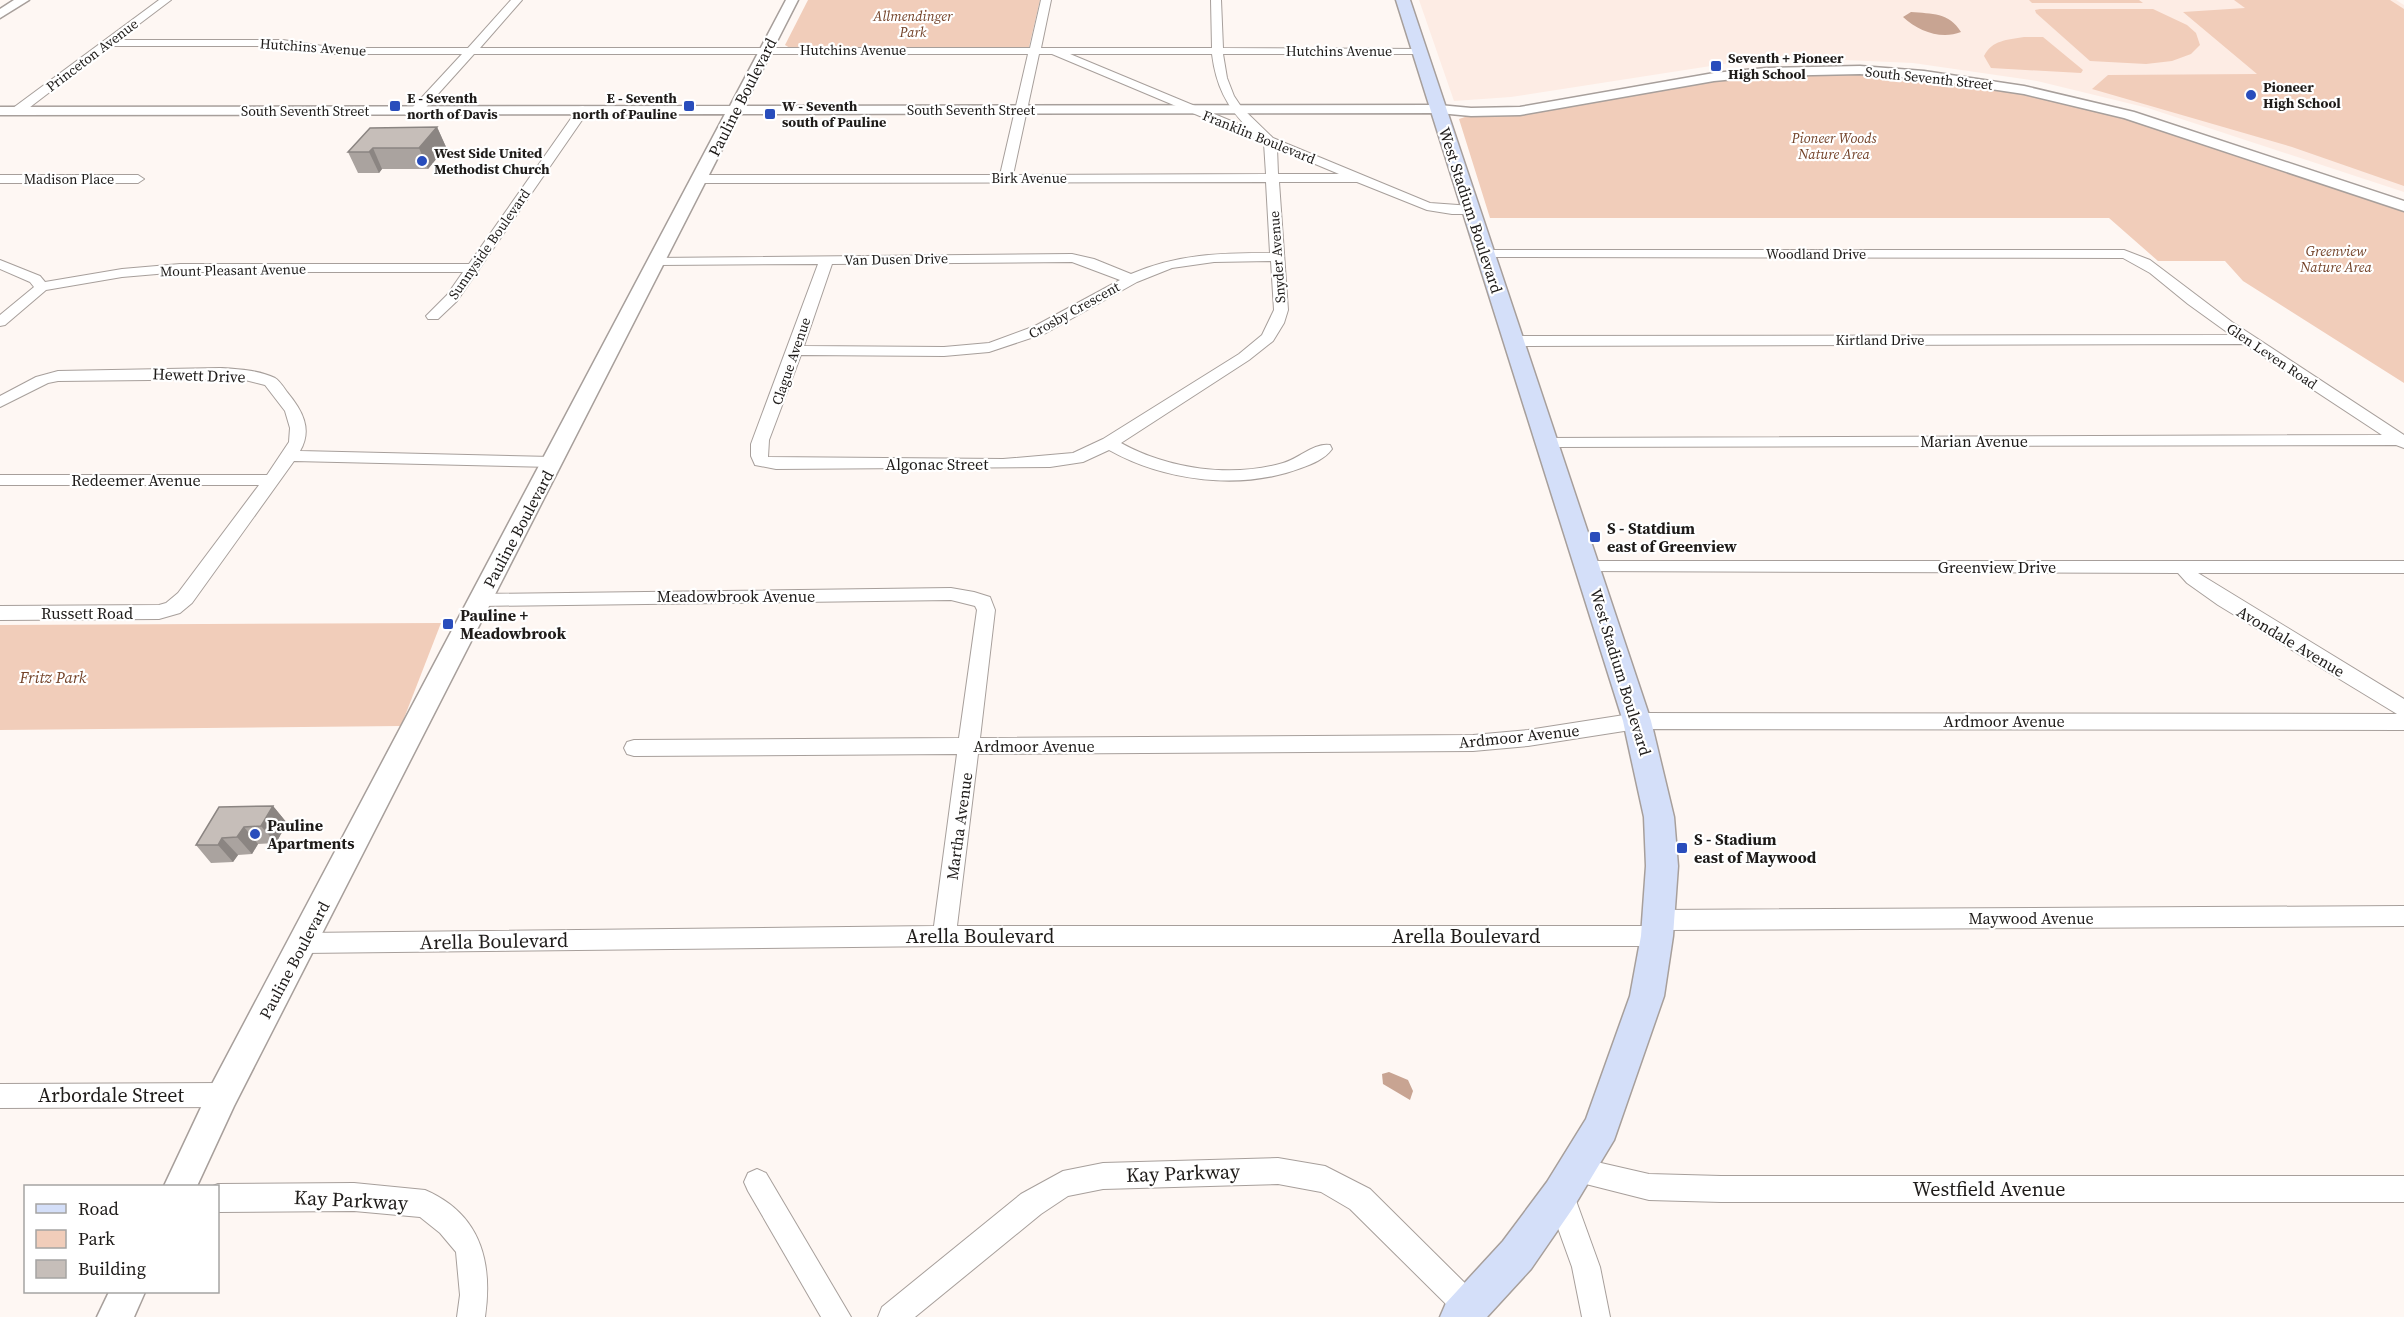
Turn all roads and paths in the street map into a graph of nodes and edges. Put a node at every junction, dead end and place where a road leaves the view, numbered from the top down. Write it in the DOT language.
graph roads {
  1 [pos="23,0"];
  2 [pos="166,0"];
  3 [pos="517,0"];
  4 [pos="792,0"];
  5 [pos="1046,0"];
  6 [pos="1216,0"];
  7 [pos="1403,0"];
  8 [pos="0,14"];
  9 [pos="107,43"];
  10 [pos="1034,50"];
  11 [pos="1049,50"];
  12 [pos="1218,50"];
  13 [pos="471,51"];
  14 [pos="766,51"];
  15 [pos="1420,51"];
  16 [pos="1190,109"];
  17 [pos="583,110"];
  18 [pos="735,110"];
  19 [pos="1021,110"];
  20 [pos="1239,110"];
  21 [pos="1439,110"];
  22 [pos="0,111"];
  23 [pos="17,111"];
  24 [pos="416,111"];
  25 [pos="1270,142"];
  26 [pos="1006,178"];
  27 [pos="1358,178"];
  28 [pos="0,179"];
  29 [pos="138,179"];
  30 [pos="700,179"];
  31 [pos="1272,179"];
  32 [pos="2404,198"];
  33 [pos="2404,206"];
  34 [pos="1472,210"];
  35 [pos="1486,254"];
  36 [pos="1278,257"];
  37 [pos="827,260"];
  38 [pos="658,261"];
  39 [pos="2145,262"];
  40 [pos="0,264"];
  41 [pos="473,268"];
  42 [pos="1130,279"];
  43 [pos="42,286"];
  44 [pos="433,316"];
  45 [pos="0,322"];
  46 [pos="2247,339"];
  47 [pos="1514,341"];
  48 [pos="795,350"];
  49 [pos="0,402"];
  50 [pos="2402,441"];
  51 [pos="1548,442"];
  52 [pos="1108,443"];
  53 [pos="1324,449"];
  54 [pos="289,456"];
  55 [pos="761,461"];
  56 [pos="552,462"];
  57 [pos="0,480"];
  58 [pos="272,480"];
  59 [pos="1589,567"];
  60 [pos="2183,567"];
  61 [pos="2404,567"];
  62 [pos="480,600"];
  63 [pos="173,608"];
  64 [pos="986,610"];
  65 [pos="0,613"];
  66 [pos="2404,709"];
  67 [pos="1637,721"];
  68 [pos="2404,722"];
  69 [pos="969,747"];
  70 [pos="634,748"];
  71 [pos="2404,916"];
  72 [pos="1658,928"];
  73 [pos="944,936"];
  74 [pos="303,943"];
  75 [pos="223,1095"];
  76 [pos="0,1096"];
  77 [pos="757,1182"];
  78 [pos="1568,1182"];
  79 [pos="180,1185"];
  80 [pos="2404,1188"];
  81 [pos="219,1198"];
  82 [pos="127,1293"];
  83 [pos="1465,1312"];
  84 [pos="115,1317"];
  85 [pos="471,1317"];
  86 [pos="837,1317"];
  87 [pos="892,1317"];
  88 [pos="1596,1317"];
  1 -- 8 [label="street"];
  2 -- 9 [label="street, Princeton Avenue"];
  3 -- 13 [label="street"];
  4 -- 14 [label="street, Pauline Boulevard"];
  5 -- 10 [label="street"];
  6 -- 12 [label="street"];
  7 -- 15 [label="main road, West Stadium Boulevard"];
  9 -- 13 [label="street, Hutchins Avenue"];
  9 -- 23 [label="street, Princeton Avenue"];
  10 -- 11 [label="street, Hutchins Avenue"];
  10 -- 14 [label="street, Hutchins Avenue"];
  10 -- 19 [label="street"];
  11 -- 12 [label="street, Hutchins Avenue"];
  11 -- 16 [label="street, Franklin Boulevard"];
  12 -- 15 [label="street, Hutchins Avenue"];
  12 -- 20 [label="street"];
  13 -- 14 [label="street, Hutchins Avenue"];
  13 -- 24 [label="street"];
  14 -- 18 [label="street, Pauline Boulevard"];
  15 -- 21 [label="main road, West Stadium Boulevard"];
  16 -- 19 [label="street, South Seventh Street"];
  16 -- 20 [label="street, South Seventh Street"];
  16 -- 25 [label="street, Franklin Boulevard"];
  17 -- 18 [label="street, South Seventh Street"];
  17 -- 24 [label="street, South Seventh Street"];
  17 -- 41 [label="street, Sunnyside Boulevard"];
  18 -- 19 [label="street, South Seventh Street"];
  18 -- 30 [label="street, Pauline Boulevard"];
  19 -- 26 [label="street"];
  20 -- 21 [label="street, South Seventh Street"];
  20 -- 25 [label="street"];
  21 -- 32 [label="street, South Seventh Street"];
  21 -- 33 [label="street, South Seventh Street"];
  21 -- 34 [label="main road, West Stadium Boulevard"];
  22 -- 23 [label="street, South Seventh Street"];
  23 -- 24 [label="street, South Seventh Street"];
  25 -- 27 [label="street, Franklin Boulevard"];
  25 -- 31 [label="street, Snyder Avenue"];
  26 -- 30 [label="street, Birk Avenue"];
  26 -- 31 [label="street, Birk Avenue"];
  27 -- 31 [label="street, Birk Avenue"];
  27 -- 34 [label="street, Franklin Boulevard"];
  28 -- 29 [label="street, Madison Place"];
  30 -- 38 [label="street, Pauline Boulevard"];
  31 -- 36 [label="street, Snyder Avenue"];
  34 -- 35 [label="main road, West Stadium Boulevard"];
  35 -- 39 [label="street, Woodland Drive"];
  35 -- 47 [label="main road, West Stadium Boulevard"];
  36 -- 42 [label="street, Crosby Crescent"];
  36 -- 52 [label="street, Snyder Avenue"];
  37 -- 38 [label="street, Van Dusen Drive"];
  37 -- 42 [label="street, Van Dusen Drive"];
  37 -- 48 [label="street, Clague Avenue"];
  38 -- 56 [label="street, Pauline Boulevard"];
  39 -- 46 [label="street, Glen Leven Road"];
  40 -- 43 [label="street"];
  41 -- 43 [label="street, Mount Pleasant Avenue"];
  41 -- 44 [label="street, Sunnyside Boulevard"];
  42 -- 48 [label="street, Crosby Crescent"];
  43 -- 45 [label="street"];
  46 -- 47 [label="street, Kirtland Drive"];
  46 -- 50 [label="street, Glen Leven Road"];
  47 -- 51 [label="main road, West Stadium Boulevard"];
  48 -- 55 [label="street, Clague Avenue"];
  49 -- 54 [label="street, Hewett Drive"];
  50 -- 51 [label="street, Marian Avenue"];
  51 -- 59 [label="main road, West Stadium Boulevard"];
  52 -- 53 [label="street"];
  52 -- 55 [label="street, Algonac Street"];
  54 -- 56 [label="street"];
  54 -- 58 [label="street, Hewett Drive"];
  56 -- 62 [label="street, Pauline Boulevard"];
  57 -- 58 [label="street, Redeemer Avenue"];
  58 -- 63 [label="street, Hewett Drive"];
  59 -- 60 [label="street, Greenview Drive"];
  59 -- 67 [label="main road, West Stadium Boulevard"];
  60 -- 61 [label="street, Greenview Drive"];
  60 -- 66 [label="street, Avondale Avenue"];
  62 -- 64 [label="street, Meadowbrook Avenue"];
  62 -- 74 [label="street, Pauline Boulevard"];
  63 -- 65 [label="street, Russett Road"];
  64 -- 69 [label="street, Martha Avenue"];
  67 -- 68 [label="street, Ardmoor Avenue"];
  67 -- 69 [label="street, Ardmoor Avenue"];
  67 -- 72 [label="main road, West Stadium Boulevard"];
  69 -- 70 [label="street, Ardmoor Avenue"];
  69 -- 73 [label="street, Martha Avenue"];
  71 -- 72 [label="street, Maywood Avenue"];
  72 -- 73 [label="street, Arella Boulevard"];
  72 -- 78 [label="main road, West Stadium Boulevard"];
  73 -- 74 [label="street, Arella Boulevard"];
  74 -- 75 [label="street, Pauline Boulevard"];
  75 -- 76 [label="street, Arbordale Street"];
  75 -- 79 [label="street, Pauline Boulevard"];
  77 -- 86 [label="street"];
  78 -- 80 [label="street, Westfield Avenue"];
  78 -- 83 [label="main road, West Stadium Boulevard"];
  78 -- 88 [label="street"];
  81 -- 85 [label="street, Kay Parkway"];
  82 -- 84 [label="street"];
  83 -- 87 [label="street, Kay Parkway"];
}
